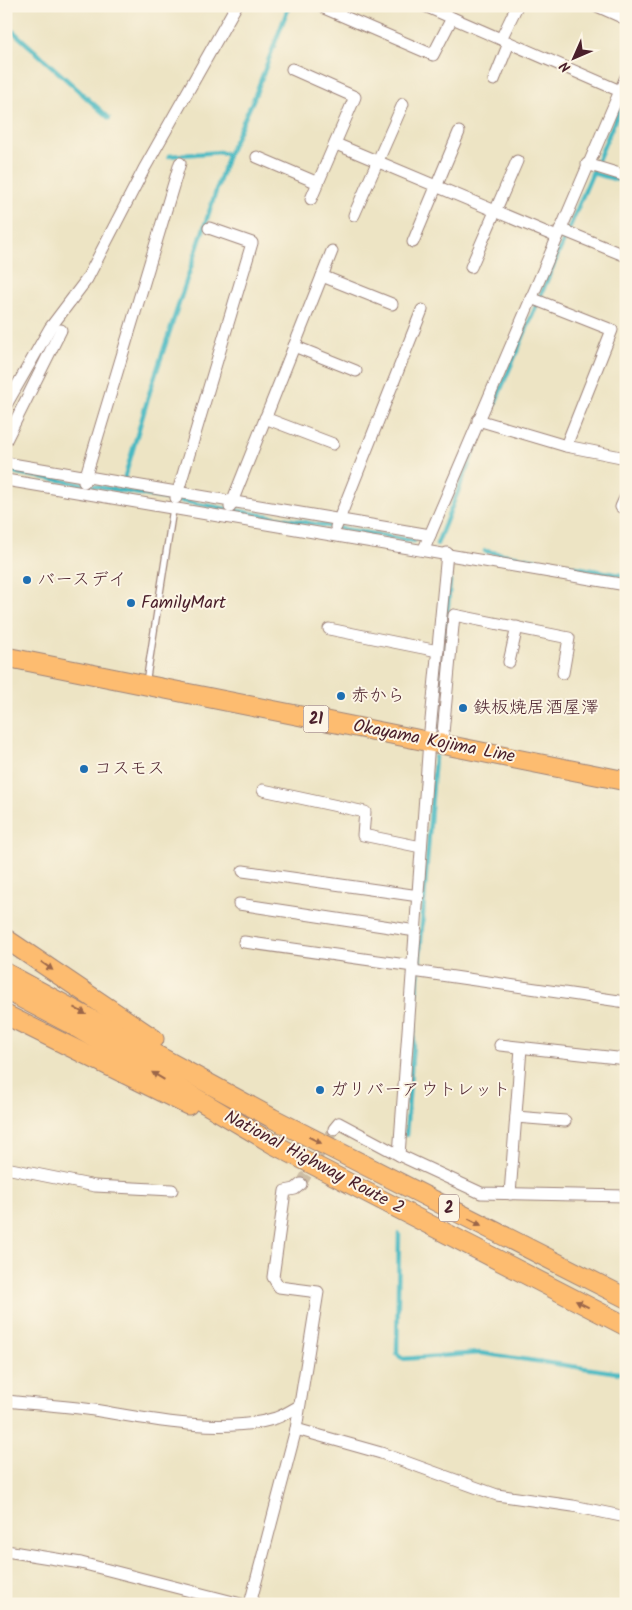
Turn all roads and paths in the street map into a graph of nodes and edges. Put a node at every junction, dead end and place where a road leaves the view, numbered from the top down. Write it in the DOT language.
graph roads {
  1 [pos="236,6"];
  2 [pos="325,6"];
  3 [pos="425,6"];
  4 [pos="517,6"];
  5 [pos="597,6"];
  6 [pos="452,18"];
  7 [pos="626,19"];
  8 [pos="505,41"];
  9 [pos="292,68"];
  10 [pos="626,77"];
  11 [pos="494,80"];
  12 [pos="620,92"];
  13 [pos="403,104"];
  14 [pos="458,132"];
  15 [pos="336,144"];
  16 [pos="257,157"];
  17 [pos="376,161"];
  18 [pos="517,161"];
  19 [pos="180,163"];
  20 [pos="592,166"];
  21 [pos="626,176"];
  22 [pos="318,183"];
  23 [pos="436,186"];
  24 [pos="311,198"];
  25 [pos="496,211"];
  26 [pos="354,215"];
  27 [pos="210,228"];
  28 [pos="563,233"];
  29 [pos="413,242"];
  30 [pos="332,250"];
  31 [pos="626,256"];
  32 [pos="471,268"];
  33 [pos="322,276"];
  34 [pos="536,300"];
  35 [pos="392,304"];
  36 [pos="422,310"];
  37 [pos="61,330"];
  38 [pos="294,346"];
  39 [pos="356,371"];
  40 [pos="6,405"];
  41 [pos="265,418"];
  42 [pos="478,420"];
  43 [pos="6,440"];
  44 [pos="333,444"];
  45 [pos="566,446"];
  46 [pos="626,458"];
  47 [pos="6,463"];
  48 [pos="6,480"];
  49 [pos="83,485"];
  50 [pos="176,500"];
  51 [pos="230,510"];
  52 [pos="336,528"];
  53 [pos="430,535"];
  54 [pos="424,549"];
  55 [pos="447,554"];
  56 [pos="626,585"];
  57 [pos="516,628"];
  58 [pos="329,629"];
  59 [pos="446,632"];
  60 [pos="438,651"];
  61 [pos="6,657"];
  62 [pos="508,662"];
  63 [pos="563,673"];
  64 [pos="145,685"];
  65 [pos="435,743"];
  66 [pos="626,781"];
  67 [pos="263,790"];
  68 [pos="421,847"];
  69 [pos="243,871"];
  70 [pos="419,896"];
  71 [pos="239,904"];
  72 [pos="416,931"];
  73 [pos="6,939"];
  74 [pos="244,942"];
  75 [pos="416,971"];
  76 [pos="6,972"];
  77 [pos="6,990"];
  78 [pos="626,1002"];
  79 [pos="6,1015"];
  80 [pos="500,1045"];
  81 [pos="521,1048"];
  82 [pos="626,1059"];
  83 [pos="516,1117"];
  84 [pos="272,1118"];
  85 [pos="565,1121"];
  86 [pos="334,1129"];
  87 [pos="275,1145"];
  88 [pos="399,1155"];
  89 [pos="6,1168"];
  90 [pos="301,1184"];
  91 [pos="172,1190"];
  92 [pos="510,1194"];
  93 [pos="626,1196"];
  94 [pos="626,1298"];
  95 [pos="626,1326"];
  96 [pos="6,1401"];
  97 [pos="300,1406"];
  98 [pos="296,1429"];
  99 [pos="626,1517"];
  100 [pos="6,1551"];
  101 [pos="241,1604"];
  102 [pos="250,1604"];
  1 -- 40 [label="street"];
  2 -- 6 [label="street"];
  3 -- 6 [label="street"];
  4 -- 8 [label="street"];
  5 -- 7 [label="street"];
  6 -- 8 [label="street"];
  8 -- 11 [label="street"];
  8 -- 12 [label="street"];
  9 -- 15 [label="street"];
  10 -- 12 [label="street"];
  12 -- 20 [label="street"];
  13 -- 17 [label="street"];
  14 -- 23 [label="street"];
  15 -- 17 [label="street"];
  15 -- 22 [label="street"];
  16 -- 22 [label="street"];
  17 -- 23 [label="street"];
  17 -- 26 [label="street"];
  18 -- 25 [label="street"];
  19 -- 49 [label="street"];
  20 -- 21 [label="street"];
  20 -- 28 [label="street"];
  22 -- 24 [label="street"];
  23 -- 25 [label="street"];
  23 -- 29 [label="street"];
  25 -- 28 [label="street"];
  25 -- 32 [label="street"];
  27 -- 50 [label="street"];
  28 -- 31 [label="street"];
  28 -- 34 [label="street"];
  30 -- 33 [label="street"];
  33 -- 35 [label="street"];
  33 -- 38 [label="street"];
  34 -- 42 [label="street"];
  34 -- 45 [label="street"];
  36 -- 52 [label="street"];
  37 -- 43 [label="street"];
  38 -- 39 [label="street"];
  38 -- 41 [label="street"];
  41 -- 44 [label="street"];
  41 -- 51 [label="street"];
  42 -- 45 [label="street"];
  42 -- 53 [label="street"];
  45 -- 46 [label="street"];
  47 -- 49 [label="street"];
  48 -- 49 [label="street"];
  49 -- 50 [label="street"];
  49 -- 50 [label="street"];
  50 -- 51 [label="street"];
  50 -- 51 [label="street"];
  50 -- 64 [label="lane"];
  51 -- 52 [label="street"];
  51 -- 52 [label="street"];
  52 -- 53 [label="street"];
  52 -- 54 [label="street"];
  53 -- 54 [label="street"];
  54 -- 55 [label="street"];
  55 -- 56 [label="street"];
  55 -- 59 [label="street"];
  57 -- 59 [label="street"];
  57 -- 62 [label="street"];
  57 -- 63 [label="street"];
  58 -- 60 [label="street"];
  59 -- 60 [label="street"];
  59 -- 65 [label="street"];
  60 -- 65 [label="street"];
  61 -- 64 [label="main road, Okayama Kojima Line / 21"];
  64 -- 65 [label="main road, Okayama Kojima Line / 21"];
  65 -- 66 [label="main road, Okayama Kojima Line / 21"];
  65 -- 68 [label="street"];
  67 -- 68 [label="street"];
  68 -- 70 [label="street"];
  69 -- 70 [label="street"];
  70 -- 72 [label="street"];
  71 -- 72 [label="street"];
  72 -- 75 [label="street"];
  73 -- 84 [label="main road, 2, one-way"];
  74 -- 75 [label="street"];
  75 -- 78 [label="street"];
  75 -- 88 [label="street"];
  76 -- 84 [label="main road, National Highway Route 2 / 2, one-way"];
  87 -- 77 [label="main road, National Highway Route 2 / 2, one-way"];
  79 -- 87 [label="main road, 2"];
  80 -- 81 [label="street"];
  81 -- 82 [label="street"];
  81 -- 83 [label="street"];
  83 -- 85 [label="street"];
  83 -- 92 [label="street"];
  84 -- 94 [label="main road, National Highway Route 2 / 2, one-way"];
  86 -- 88 [label="street"];
  95 -- 87 [label="main road, National Highway Route 2 / 2, one-way"];
  88 -- 92 [label="street"];
  89 -- 91 [label="street"];
  90 -- 97 [label="street"];
  92 -- 93 [label="street"];
  96 -- 97 [label="street"];
  97 -- 98 [label="street"];
  98 -- 99 [label="street"];
  98 -- 102 [label="street"];
  100 -- 101 [label="street"];
}
